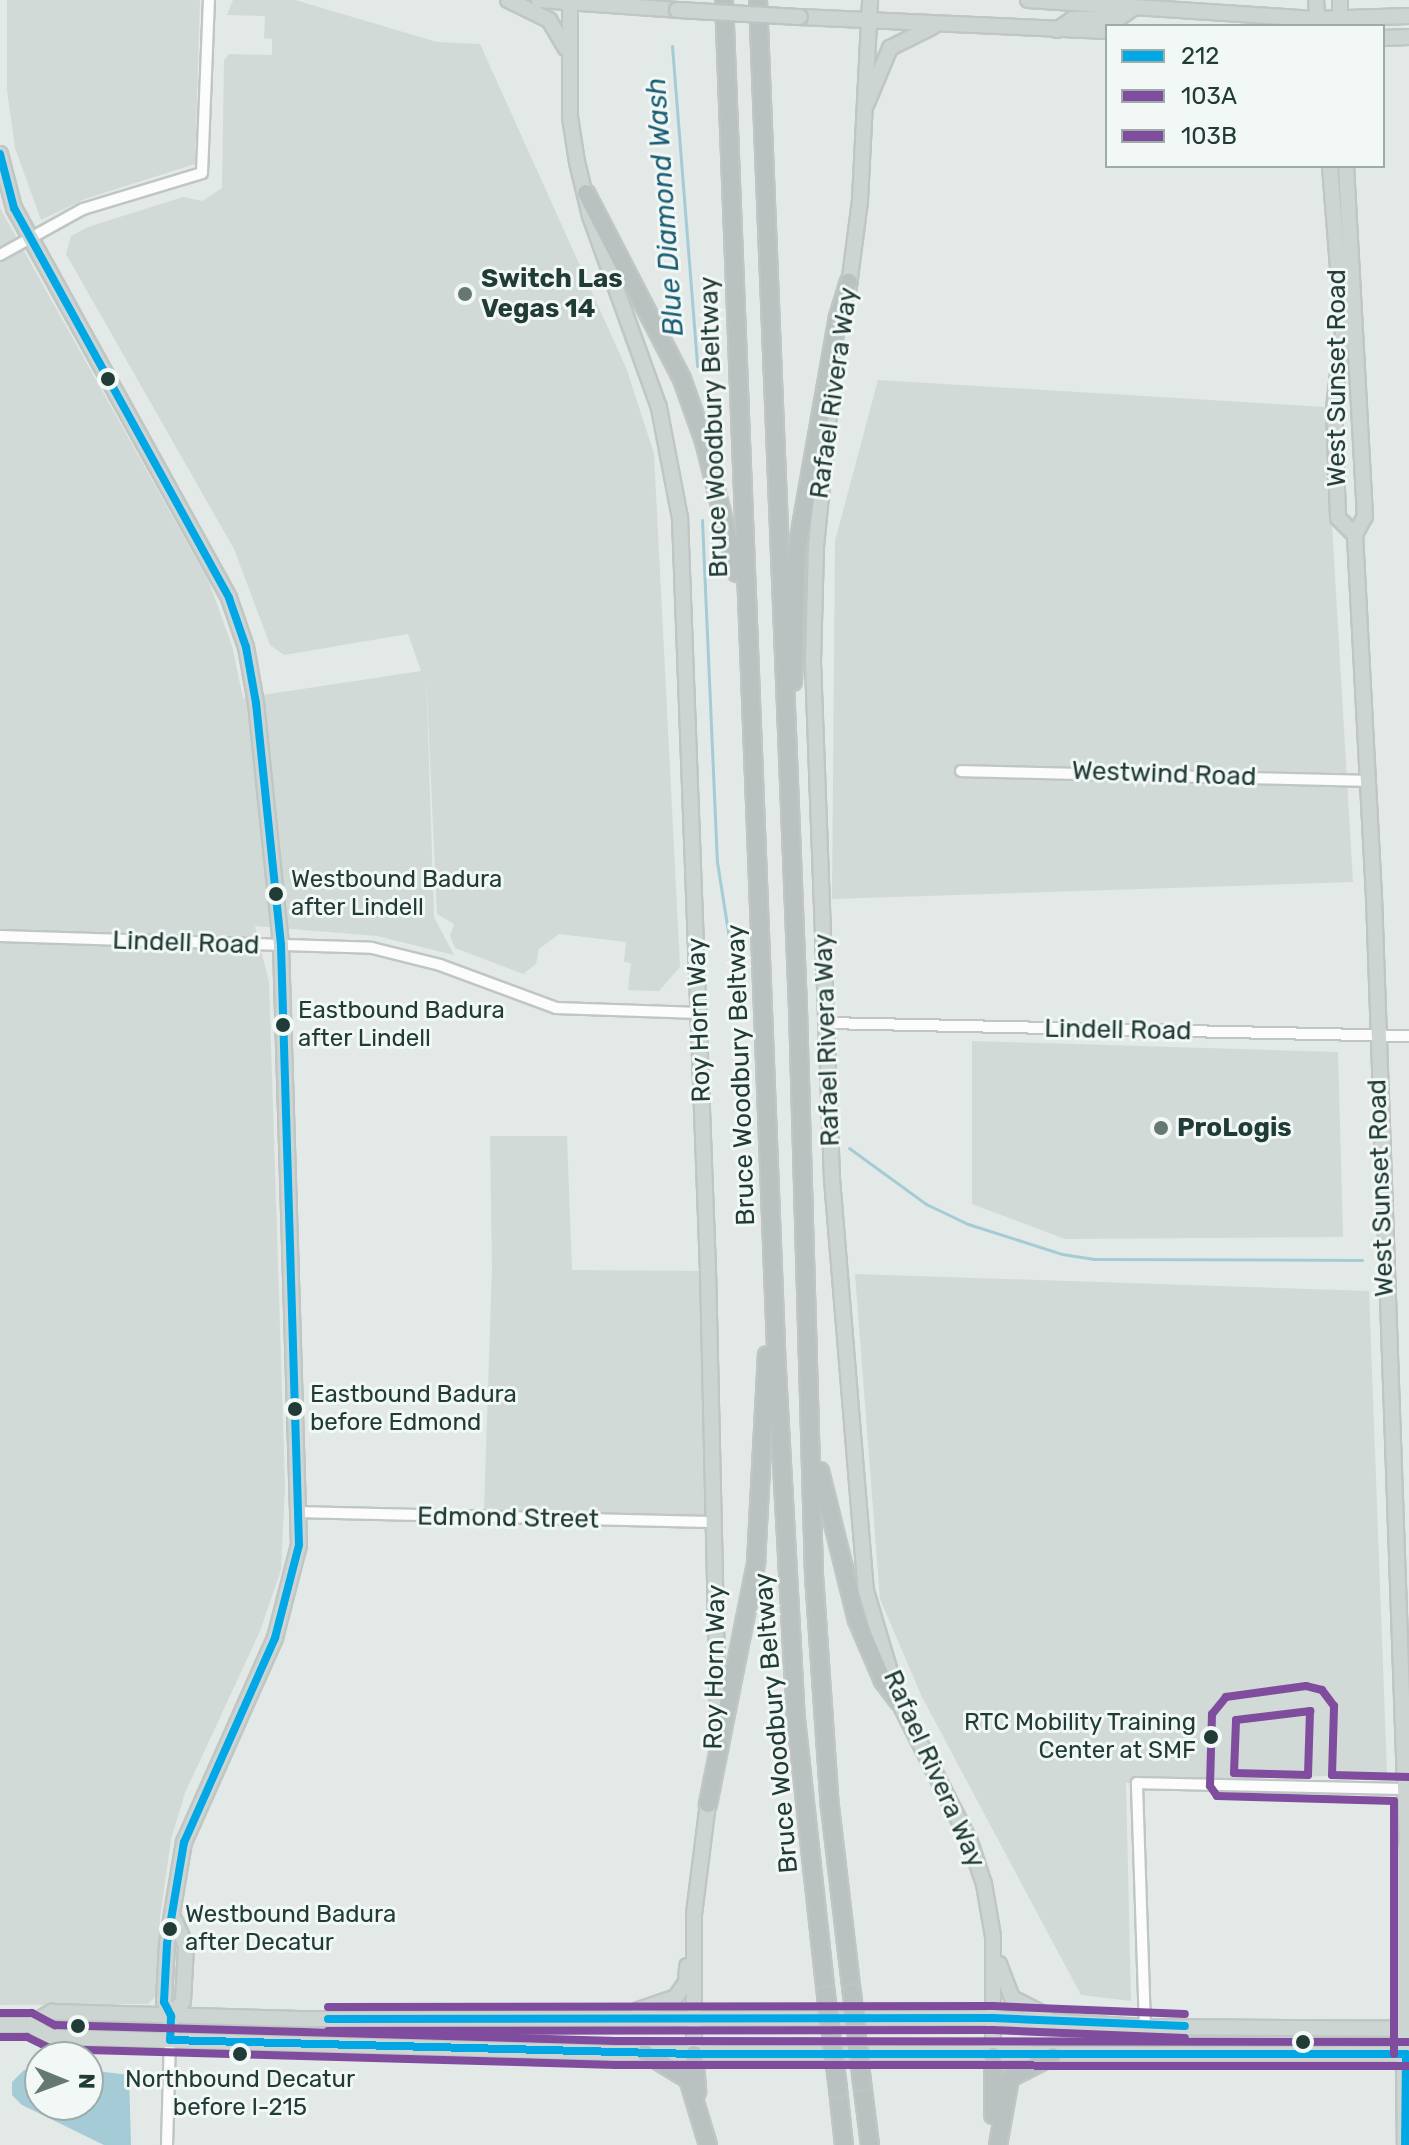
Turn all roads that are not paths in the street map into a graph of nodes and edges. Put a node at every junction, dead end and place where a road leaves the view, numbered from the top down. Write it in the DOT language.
graph roads {
  1 [pos="209,0"];
  2 [pos="508,0"];
  3 [pos="539,0"];
  4 [pos="724,0"];
  5 [pos="758,0"];
  6 [pos="870,0"];
  7 [pos="1028,0"];
  8 [pos="1316,0"];
  9 [pos="1340,0"];
  10 [pos="570,1"];
  11 [pos="1132,9"];
  12 [pos="1409,16"];
  13 [pos="868,22"];
  14 [pos="1317,22"];
  15 [pos="1340,22"];
  16 [pos="939,25"];
  17 [pos="1057,30"];
  18 [pos="1105,31"];
  19 [pos="1409,37"];
  20 [pos="1385,38"];
  21 [pos="569,57"];
  22 [pos="863,110"];
  23 [pos="0,154"];
  24 [pos="1330,168"];
  25 [pos="1346,168"];
  26 [pos="586,193"];
  27 [pos="30,239"];
  28 [pos="0,255"];
  29 [pos="849,282"];
  30 [pos="1355,535"];
  31 [pos="745,598"];
  32 [pos="961,771"];
  33 [pos="1368,781"];
  34 [pos="787,815"];
  35 [pos="0,936"];
  36 [pos="281,946"];
  37 [pos="699,1013"];
  38 [pos="826,1023"];
  39 [pos="1409,1036"];
  40 [pos="1375,1037"];
  41 [pos="772,1242"];
  42 [pos="808,1395"];
  43 [pos="300,1512"];
  44 [pos="715,1522"];
  45 [pos="899,1702"];
  46 [pos="1407,1789"];
  47 [pos="708,1804"];
  48 [pos="1408,1842"];
  49 [pos="694,1914"];
  50 [pos="993,1936"];
  51 [pos="608,2015"];
  52 [pos="171,2016"];
  53 [pos="694,2017"];
  54 [pos="993,2018"];
  55 [pos="1069,2022"];
  56 [pos="0,2025"];
  57 [pos="30,2025"];
  58 [pos="1145,2027"];
  59 [pos="1408,2029"];
  60 [pos="170,2040"];
  61 [pos="645,2053"];
  62 [pos="694,2054"];
  63 [pos="1408,2054"];
  64 [pos="993,2056"];
  65 [pos="1053,2056"];
  66 [pos="700,2113"];
  67 [pos="167,2145"];
  68 [pos="708,2145"];
  69 [pos="844,2145"];
  70 [pos="870,2145"];
  71 [pos="996,2145"];
  72 [pos="1405,2145"];
  1 -- 27 [label="street"];
  2 -- 21 [label="main road"];
  3 -- 10 [label="main road"];
  4 -- 31 [label="highway, Bruce Woodbury Beltway"];
  5 -- 34 [label="highway, Bruce Woodbury Beltway"];
  6 -- 13 [label="main road, Rafael Rivera Way"];
  7 -- 11 [label="main road"];
  8 -- 14 [label="main road"];
  9 -- 15 [label="main road"];
  10 -- 13 [label="main road, bridge"];
  10 -- 21 [label="main road, Roy Horn Way"];
  11 -- 14 [label="main road"];
  11 -- 17 [label="main road"];
  12 -- 15 [label="main road"];
  13 -- 16 [label="main road"];
  13 -- 22 [label="main road, Rafael Rivera Way"];
  14 -- 15 [label="main road"];
  16 -- 17 [label="main road"];
  16 -- 22 [label="main road"];
  17 -- 18 [label="main road"];
  19 -- 20 [label="main road"];
  21 -- 26 [label="main road, Roy Horn Way"];
  22 -- 29 [label="main road, Rafael Rivera Way"];
  23 -- 27 [label="main road"];
  24 -- 30 [label="main road, West Sunset Road"];
  25 -- 30 [label="main road, West Sunset Road"];
  26 -- 31 [label="highway"];
  26 -- 37 [label="main road, Roy Horn Way"];
  27 -- 28 [label="street"];
  27 -- 36 [label="main road"];
  29 -- 34 [label="highway"];
  29 -- 38 [label="main road, Rafael Rivera Way"];
  30 -- 33 [label="main road, West Sunset Road"];
  31 -- 41 [label="highway, Bruce Woodbury Beltway"];
  32 -- 33 [label="street, Westwind Road"];
  33 -- 40 [label="main road, West Sunset Road"];
  34 -- 42 [label="highway, Bruce Woodbury Beltway"];
  35 -- 36 [label="street, Lindell Road"];
  36 -- 37 [label="street, Lindell Road"];
  36 -- 43 [label="main road"];
  37 -- 44 [label="main road, Roy Horn Way"];
  38 -- 40 [label="street, Lindell Road"];
  38 -- 45 [label="main road, Rafael Rivera Way"];
  39 -- 40 [label="street, Lindell Road"];
  40 -- 46 [label="main road, West Sunset Road"];
  41 -- 47 [label="highway"];
  41 -- 69 [label="highway, Bruce Woodbury Beltway, bridge"];
  42 -- 45 [label="highway"];
  42 -- 70 [label="highway, Bruce Woodbury Beltway, bridge"];
  43 -- 44 [label="street, Edmond Street"];
  43 -- 52 [label="main road"];
  44 -- 47 [label="main road, Roy Horn Way"];
  45 -- 50 [label="main road, Rafael Rivera Way"];
  46 -- 48 [label="main road, West Sunset Road"];
  46 -- 58 [label="street"];
  47 -- 49 [label="main road, Roy Horn Way"];
  48 -- 59 [label="main road, West Sunset Road"];
  49 -- 51 [label="main road"];
  49 -- 53 [label="main road, Roy Horn Way"];
  50 -- 54 [label="main road, Rafael Rivera Way"];
  50 -- 55 [label="main road"];
  51 -- 52 [label="main road"];
  51 -- 53 [label="main road"];
  52 -- 57 [label="main road"];
  52 -- 60 [label="main road"];
  53 -- 54 [label="main road"];
  53 -- 62 [label="main road, Roy Horn Way"];
  54 -- 55 [label="main road"];
  54 -- 64 [label="main road, Rafael Rivera Way"];
  55 -- 58 [label="main road"];
  56 -- 57 [label="main road"];
  57 -- 60 [label="main road"];
  58 -- 59 [label="main road"];
  59 -- 63 [label="main road, West Sunset Road"];
  60 -- 61 [label="main road"];
  60 -- 67 [label="street"];
  61 -- 62 [label="main road"];
  61 -- 66 [label="highway"];
  62 -- 64 [label="main road"];
  62 -- 66 [label="highway"];
  63 -- 65 [label="main road"];
  63 -- 72 [label="main road, West Sunset Road"];
  64 -- 65 [label="main road"];
  64 -- 71 [label="highway"];
  65 -- 71 [label="highway"];
  66 -- 68 [label="highway"];
}
